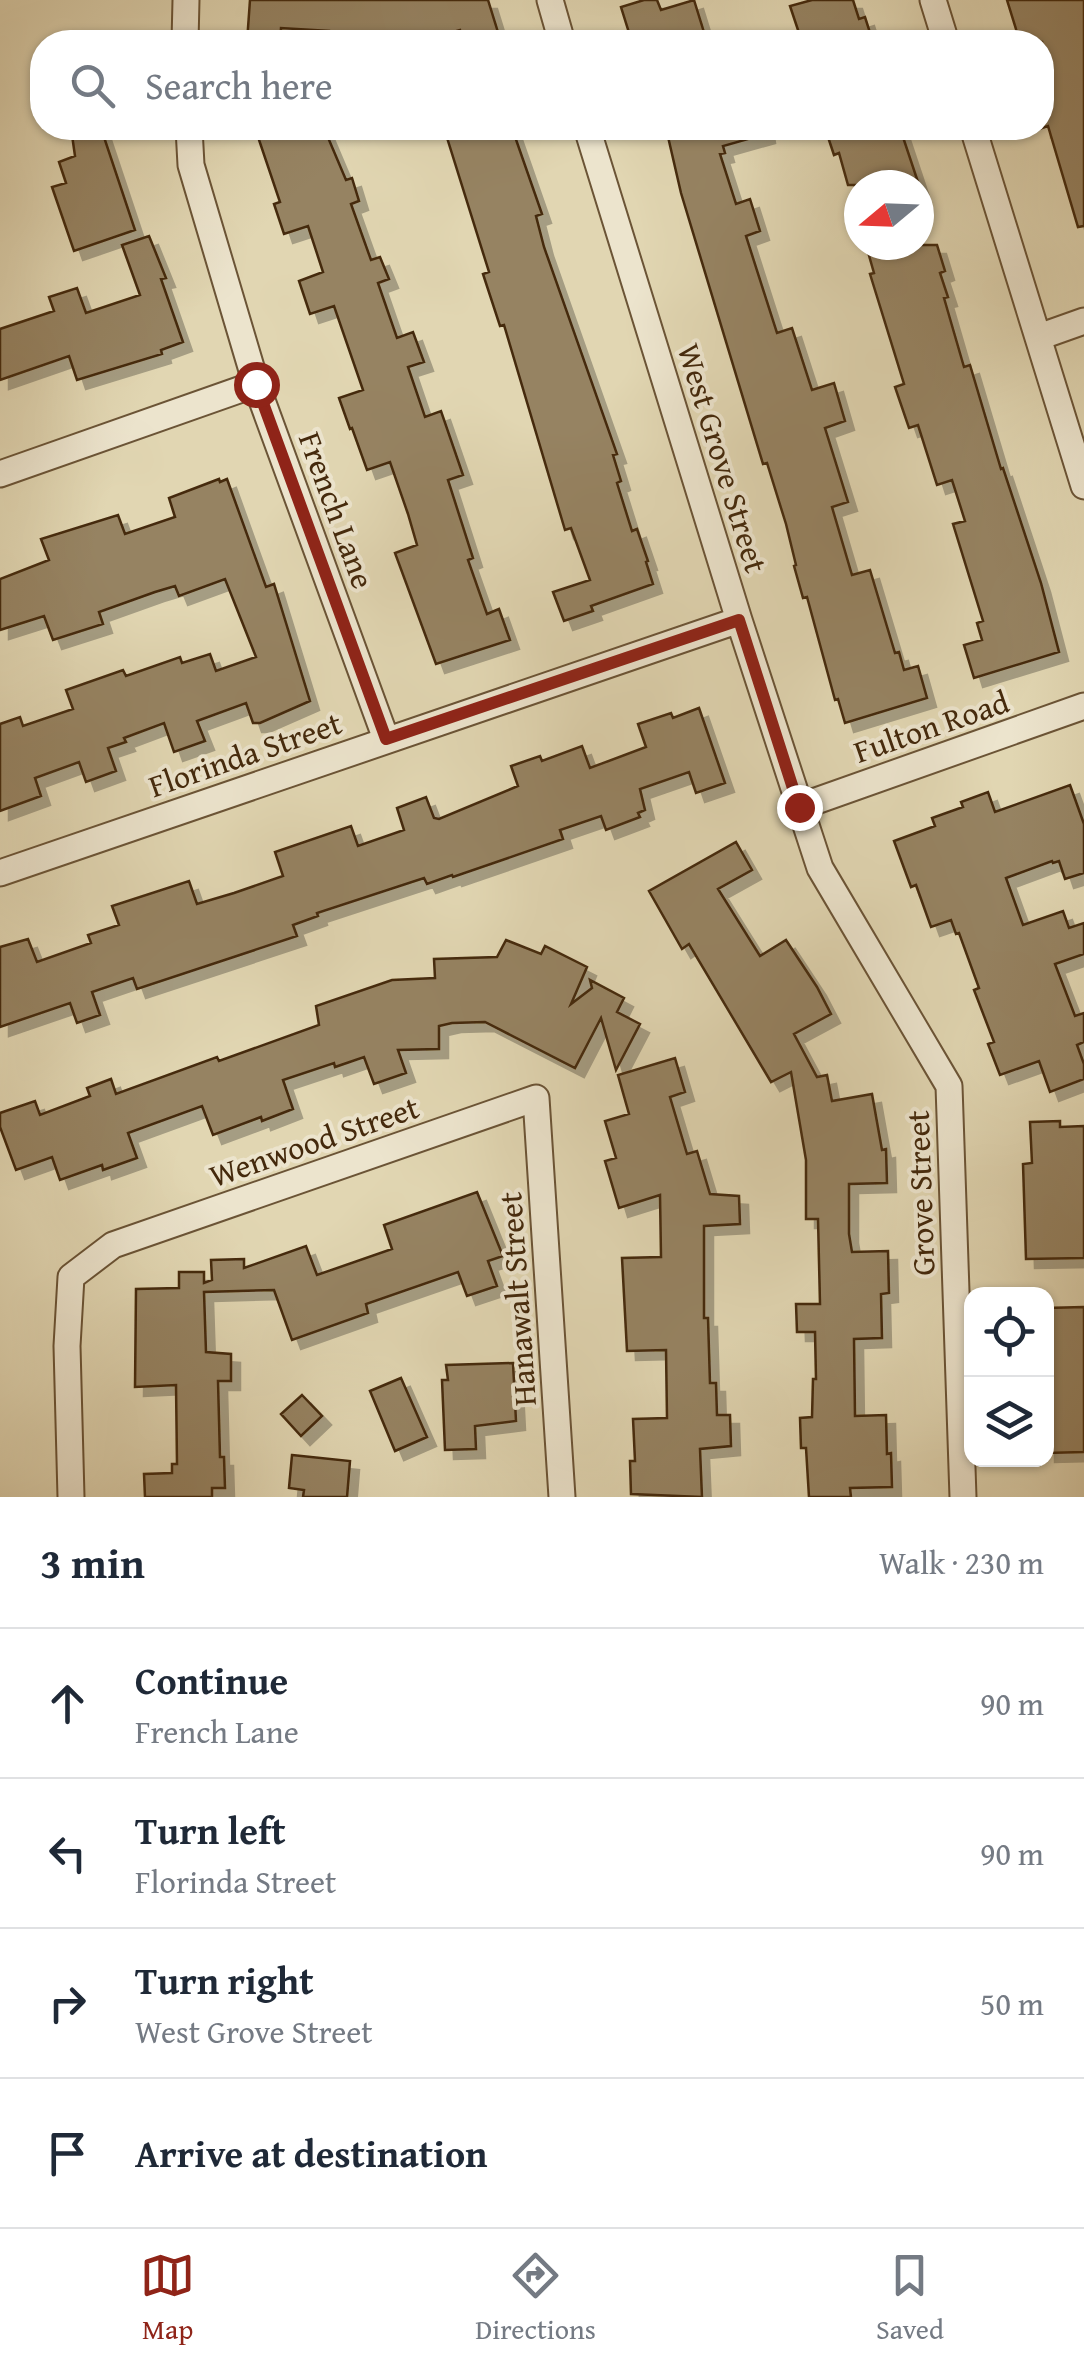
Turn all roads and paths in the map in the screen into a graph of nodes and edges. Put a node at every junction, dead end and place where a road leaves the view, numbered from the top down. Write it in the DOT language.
graph roads {
  1 [pos="186,0"];
  2 [pos="550,0"];
  3 [pos="933,0"];
  4 [pos="185,30"];
  5 [pos="559,30"];
  6 [pos="942,30"];
  7 [pos="190,140"];
  8 [pos="592,140"];
  9 [pos="977,140"];
  10 [pos="1084,321"];
  11 [pos="1039,336"];
  12 [pos="256,384"];
  13 [pos="0,474"];
  14 [pos="1084,486"];
  15 [pos="739,620"];
  16 [pos="1084,706"];
  17 [pos="386,739"];
  18 [pos="799,807"];
  19 [pos="0,873"];
  20 [pos="536,1098"];
  21 [pos="70,1497"];
  22 [pos="562,1497"];
  23 [pos="963,1497"];
  1 -- 4 [label="street"];
  2 -- 5 [label="street"];
  3 -- 6 [label="street"];
  7 -- 12 [label="street, French Lane"];
  8 -- 15 [label="street, West Grove Street"];
  9 -- 11 [label="street"];
  10 -- 11 [label="street"];
  11 -- 14 [label="street"];
  12 -- 13 [label="street"];
  12 -- 17 [label="street, French Lane"];
  15 -- 17 [label="street, Florinda Street"];
  15 -- 18 [label="street, West Grove Street"];
  16 -- 18 [label="street, Fulton Road"];
  17 -- 19 [label="street, Florinda Street"];
  18 -- 23 [label="street, Grove Street"];
  20 -- 21 [label="street, Wenwood Street"];
  20 -- 22 [label="street, Hanawalt Street"];
}
